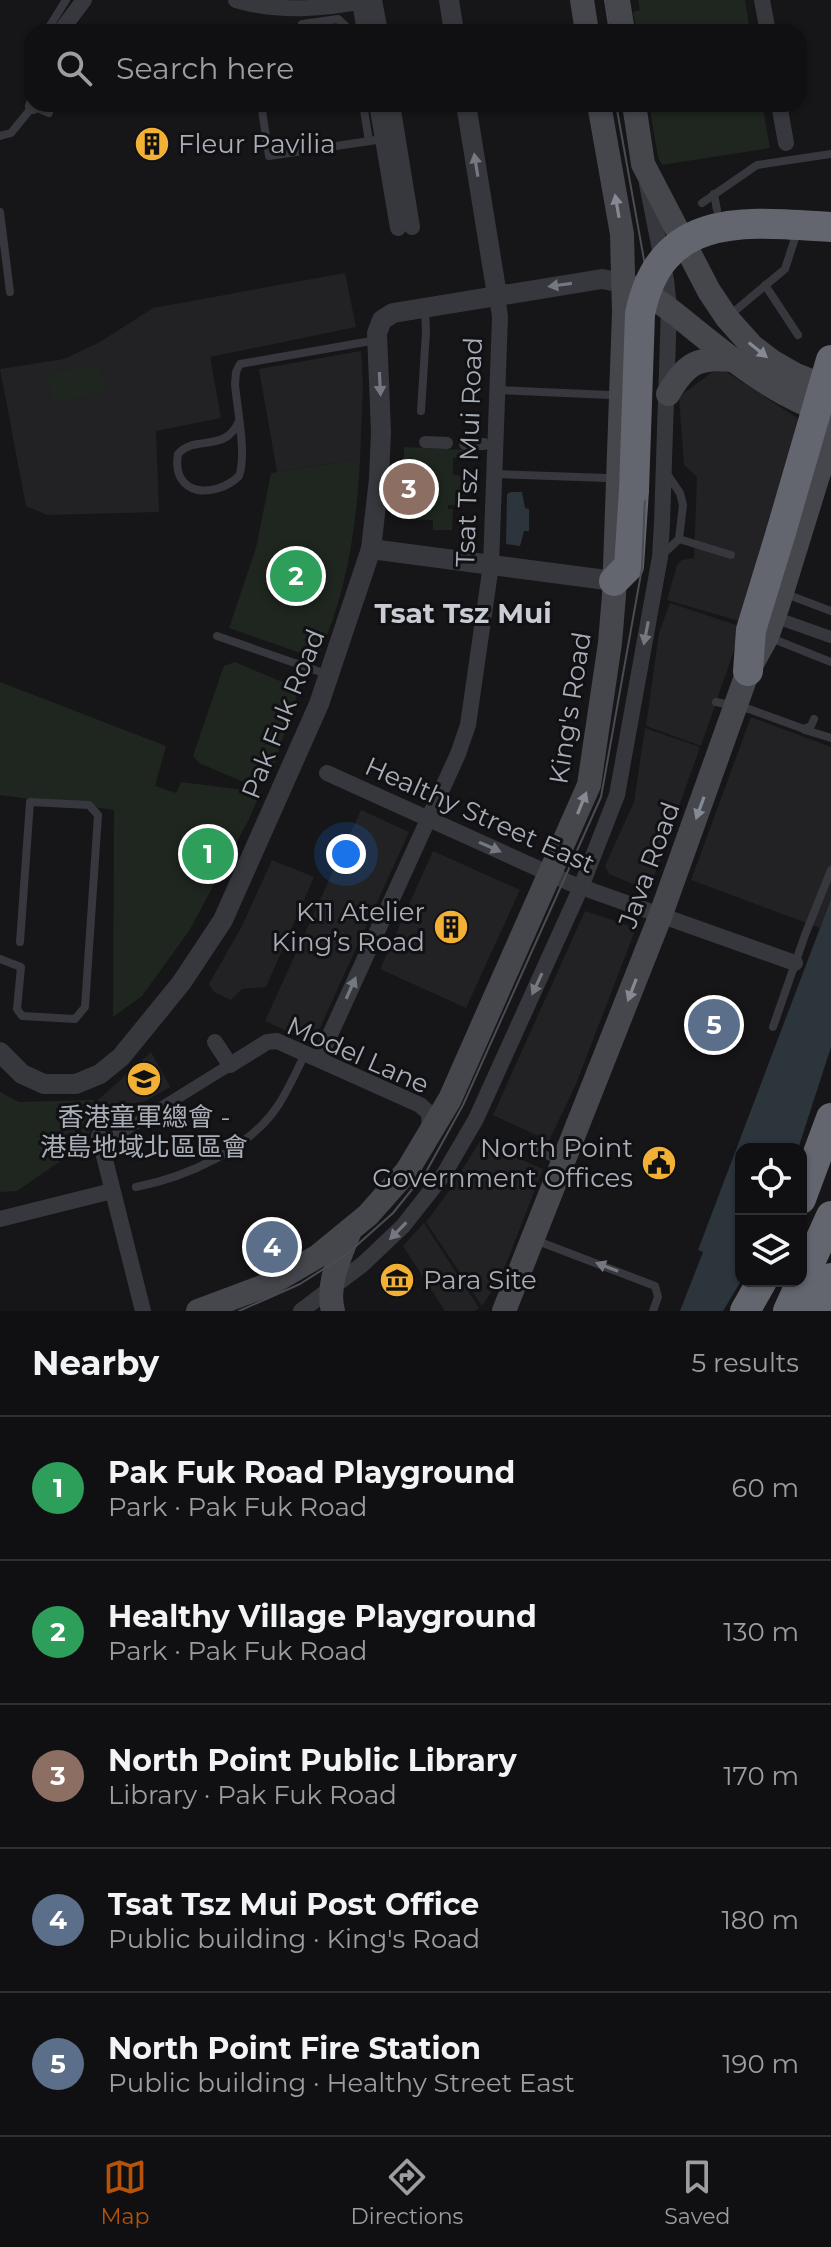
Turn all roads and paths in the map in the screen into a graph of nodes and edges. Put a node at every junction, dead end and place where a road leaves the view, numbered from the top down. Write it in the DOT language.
graph roads {
  1 [pos="66,0"];
  2 [pos="84,0"];
  3 [pos="236,0"];
  4 [pos="449,0"];
  5 [pos="582,0"];
  6 [pos="618,0"];
  7 [pos="762,0"];
  8 [pos="368,1"];
  9 [pos="51,24"];
  10 [pos="66,24"];
  11 [pos="302,24"];
  12 [pos="343,24"];
  13 [pos="366,24"];
  14 [pos="377,24"];
  15 [pos="453,24"];
  16 [pos="586,24"];
  17 [pos="622,24"];
  18 [pos="766,24"];
  19 [pos="28,112"];
  20 [pos="262,112"];
  21 [pos="366,112"];
  22 [pos="377,112"];
  23 [pos="393,112"];
  24 [pos="468,112"];
  25 [pos="600,112"];
  26 [pos="635,112"];
  27 [pos="780,112"];
  28 [pos="0,136"];
  29 [pos="376,140"];
  30 [pos="786,143"];
  31 [pos="831,154"];
  32 [pos="643,164"];
  33 [pos="714,194"];
  34 [pos="702,203"];
  35 [pos="717,210"];
  36 [pos="0,212"];
  37 [pos="827,221"];
  38 [pos="7,252"];
  39 [pos="5,269"];
  40 [pos="623,283"];
  41 [pos="765,285"];
  42 [pos="10,292"];
  43 [pos="497,295"];
  44 [pos="669,307"];
  45 [pos="425,308"];
  46 [pos="727,318"];
  47 [pos="798,335"];
  48 [pos="378,339"];
  49 [pos="733,360"];
  50 [pos="831,360"];
  51 [pos="620,383"];
  52 [pos="831,389"];
  53 [pos="497,390"];
  54 [pos="668,394"];
  55 [pos="421,411"];
  56 [pos="831,414"];
  57 [pos="239,421"];
  58 [pos="831,434"];
  59 [pos="425,442"];
  60 [pos="447,443"];
  61 [pos="465,444"];
  62 [pos="484,444"];
  63 [pos="664,470"];
  64 [pos="495,474"];
  65 [pos="620,484"];
  66 [pos="679,539"];
  67 [pos="371,549"];
  68 [pos="731,555"];
  69 [pos="660,557"];
  70 [pos="491,565"];
  71 [pos="614,581"];
  72 [pos="782,592"];
  73 [pos="831,611"];
  74 [pos="770,627"];
  75 [pos="217,636"];
  76 [pos="831,637"];
  77 [pos="831,661"];
  78 [pos="748,671"];
  79 [pos="330,675"];
  80 [pos="726,704"];
  81 [pos="814,719"];
  82 [pos="804,729"];
  83 [pos="831,738"];
  84 [pos="327,773"];
  85 [pos="428,819"];
  86 [pos="831,870"];
  87 [pos="551,875"];
  88 [pos="581,887"];
  89 [pos="660,917"];
  90 [pos="20,942"];
  91 [pos="0,959"];
  92 [pos="795,963"];
  93 [pos="773,1027"];
  94 [pos="215,1042"];
  95 [pos="0,1052"];
  96 [pos="312,1057"];
  97 [pos="230,1065"];
  98 [pos="831,1118"];
  99 [pos="428,1137"];
  100 [pos="100,1141"];
  101 [pos="534,1149"];
  102 [pos="563,1164"];
  103 [pos="807,1183"];
  104 [pos="136,1187"];
  105 [pos="112,1191"];
  106 [pos="831,1216"];
  107 [pos="0,1219"];
  108 [pos="350,1231"];
  109 [pos="533,1240"];
  110 [pos="831,1278"];
  111 [pos="759,1287"];
  112 [pos="332,1299"];
  113 [pos="143,1311"];
  114 [pos="198,1311"];
  115 [pos="301,1311"];
  116 [pos="504,1311"];
  117 [pos="653,1311"];
  118 [pos="745,1311"];
  119 [pos="788,1311"];
  120 [pos="814,1311"];
  1 -- 9 [label="lane"];
  2 -- 10 [label="street"];
  3 -- 8 [label="street"];
  4 -- 15 [label="street"];
  5 -- 16 [label="main road"];
  6 -- 17 [label="main road"];
  7 -- 18 [label="street"];
  8 -- 13 [label="street"];
  8 -- 14 [label="street"];
  11 -- 12 [label="lane"];
  19 -- 28 [label="lane"];
  20 -- 29 [label="lane"];
  21 -- 29 [label="lane"];
  22 -- 29 [label="street"];
  23 -- 29 [label="street"];
  43 -- 24 [label="street, Tsat Tsz Mui Road, one-way"];
  40 -- 25 [label="main road, King's Road, one-way"];
  26 -- 32 [label="main road"];
  27 -- 30 [label="street"];
  31 -- 33 [label="lane"];
  32 -- 44 [label="street"];
  32 -- 46 [label="main road"];
  33 -- 34 [label="lane"];
  33 -- 35 [label="lane"];
  36 -- 38 [label="lane"];
  37 -- 41 [label="lane"];
  37 -- 65 [label="highway, bridge"];
  38 -- 39 [label="lane"];
  38 -- 42 [label="lane"];
  40 -- 43 [label="street, one-way"];
  40 -- 44 [label="main road"];
  40 -- 51 [label="main road, King's Road"];
  41 -- 46 [label="lane"];
  41 -- 47 [label="lane"];
  43 -- 45 [label="street"];
  43 -- 53 [label="street, Tsat Tsz Mui Road"];
  44 -- 49 [label="main road"];
  44 -- 54 [label="street"];
  45 -- 48 [label="street"];
  45 -- 55 [label="lane"];
  46 -- 52 [label="main road, one-way"];
  48 -- 57 [label="lane"];
  48 -- 67 [label="street, Pak Fuk Road, one-way"];
  49 -- 54 [label="main road"];
  49 -- 56 [label="main road"];
  50 -- 78 [label="highway, bridge"];
  51 -- 53 [label="lane"];
  51 -- 71 [label="main road, King's Road"];
  53 -- 64 [label="street, Tsat Tsz Mui Road"];
  54 -- 63 [label="street"];
  57 -- 57 [label="lane"];
  58 -- 72 [label="main road, Java Road"];
  59 -- 60 [label="street"];
  61 -- 62 [label="street"];
  63 -- 66 [label="lane"];
  63 -- 69 [label="street"];
  64 -- 65 [label="lane"];
  64 -- 70 [label="street, Tsat Tsz Mui Road"];
  65 -- 71 [label="highway"];
  66 -- 68 [label="lane"];
  66 -- 69 [label="lane"];
  67 -- 70 [label="street"];
  67 -- 79 [label="street, Pak Fuk Road"];
  69 -- 88 [label="street, one-way"];
  70 -- 71 [label="street"];
  70 -- 85 [label="street, Tsat Tsz Mui Road"];
  87 -- 71 [label="main road, King's Road, one-way"];
  72 -- 73 [label="lane"];
  72 -- 74 [label="main road, Java Road"];
  74 -- 76 [label="street"];
  74 -- 77 [label="lane"];
  74 -- 78 [label="main road, Java Road"];
  75 -- 79 [label="lane"];
  78 -- 80 [label="main road, Java Road"];
  79 -- 95 [label="street, Pak Fuk Road"];
  80 -- 82 [label="lane"];
  80 -- 89 [label="main road, Java Road, one-way"];
  81 -- 82 [label="lane"];
  82 -- 83 [label="lane"];
  84 -- 85 [label="street, Healthy Street East"];
  85 -- 87 [label="street, Healthy Street East, one-way"];
  96 -- 85 [label="street, Tsat Tsz Mui Road, one-way"];
  86 -- 92 [label="lane"];
  87 -- 88 [label="street, Healthy Street East"];
  87 -- 99 [label="main road, King's Road"];
  88 -- 89 [label="street, Healthy Street East"];
  88 -- 112 [label="street, one-way"];
  89 -- 92 [label="street, Healthy Street East"];
  89 -- 102 [label="main road, Java Road, one-way"];
  90 -- 91 [label="lane"];
  92 -- 93 [label="lane"];
  94 -- 97 [label="street"];
  96 -- 97 [label="street, Model Lane"];
  96 -- 99 [label="street, Model Lane"];
  96 -- 104 [label="lane"];
  97 -- 100 [label="street"];
  98 -- 103 [label="highway"];
  99 -- 108 [label="main road, King's Road"];
  100 -- 105 [label="street"];
  101 -- 102 [label="lane"];
  102 -- 109 [label="main road, Java Road"];
  105 -- 107 [label="street"];
  105 -- 113 [label="street"];
  106 -- 119 [label="highway"];
  108 -- 112 [label="main road"];
  108 -- 114 [label="main road, King's Road"];
  109 -- 116 [label="main road, Java Road"];
  117 -- 109 [label="lane, one-way"];
  110 -- 120 [label="highway"];
  111 -- 118 [label="highway"];
  112 -- 115 [label="street"];
}
